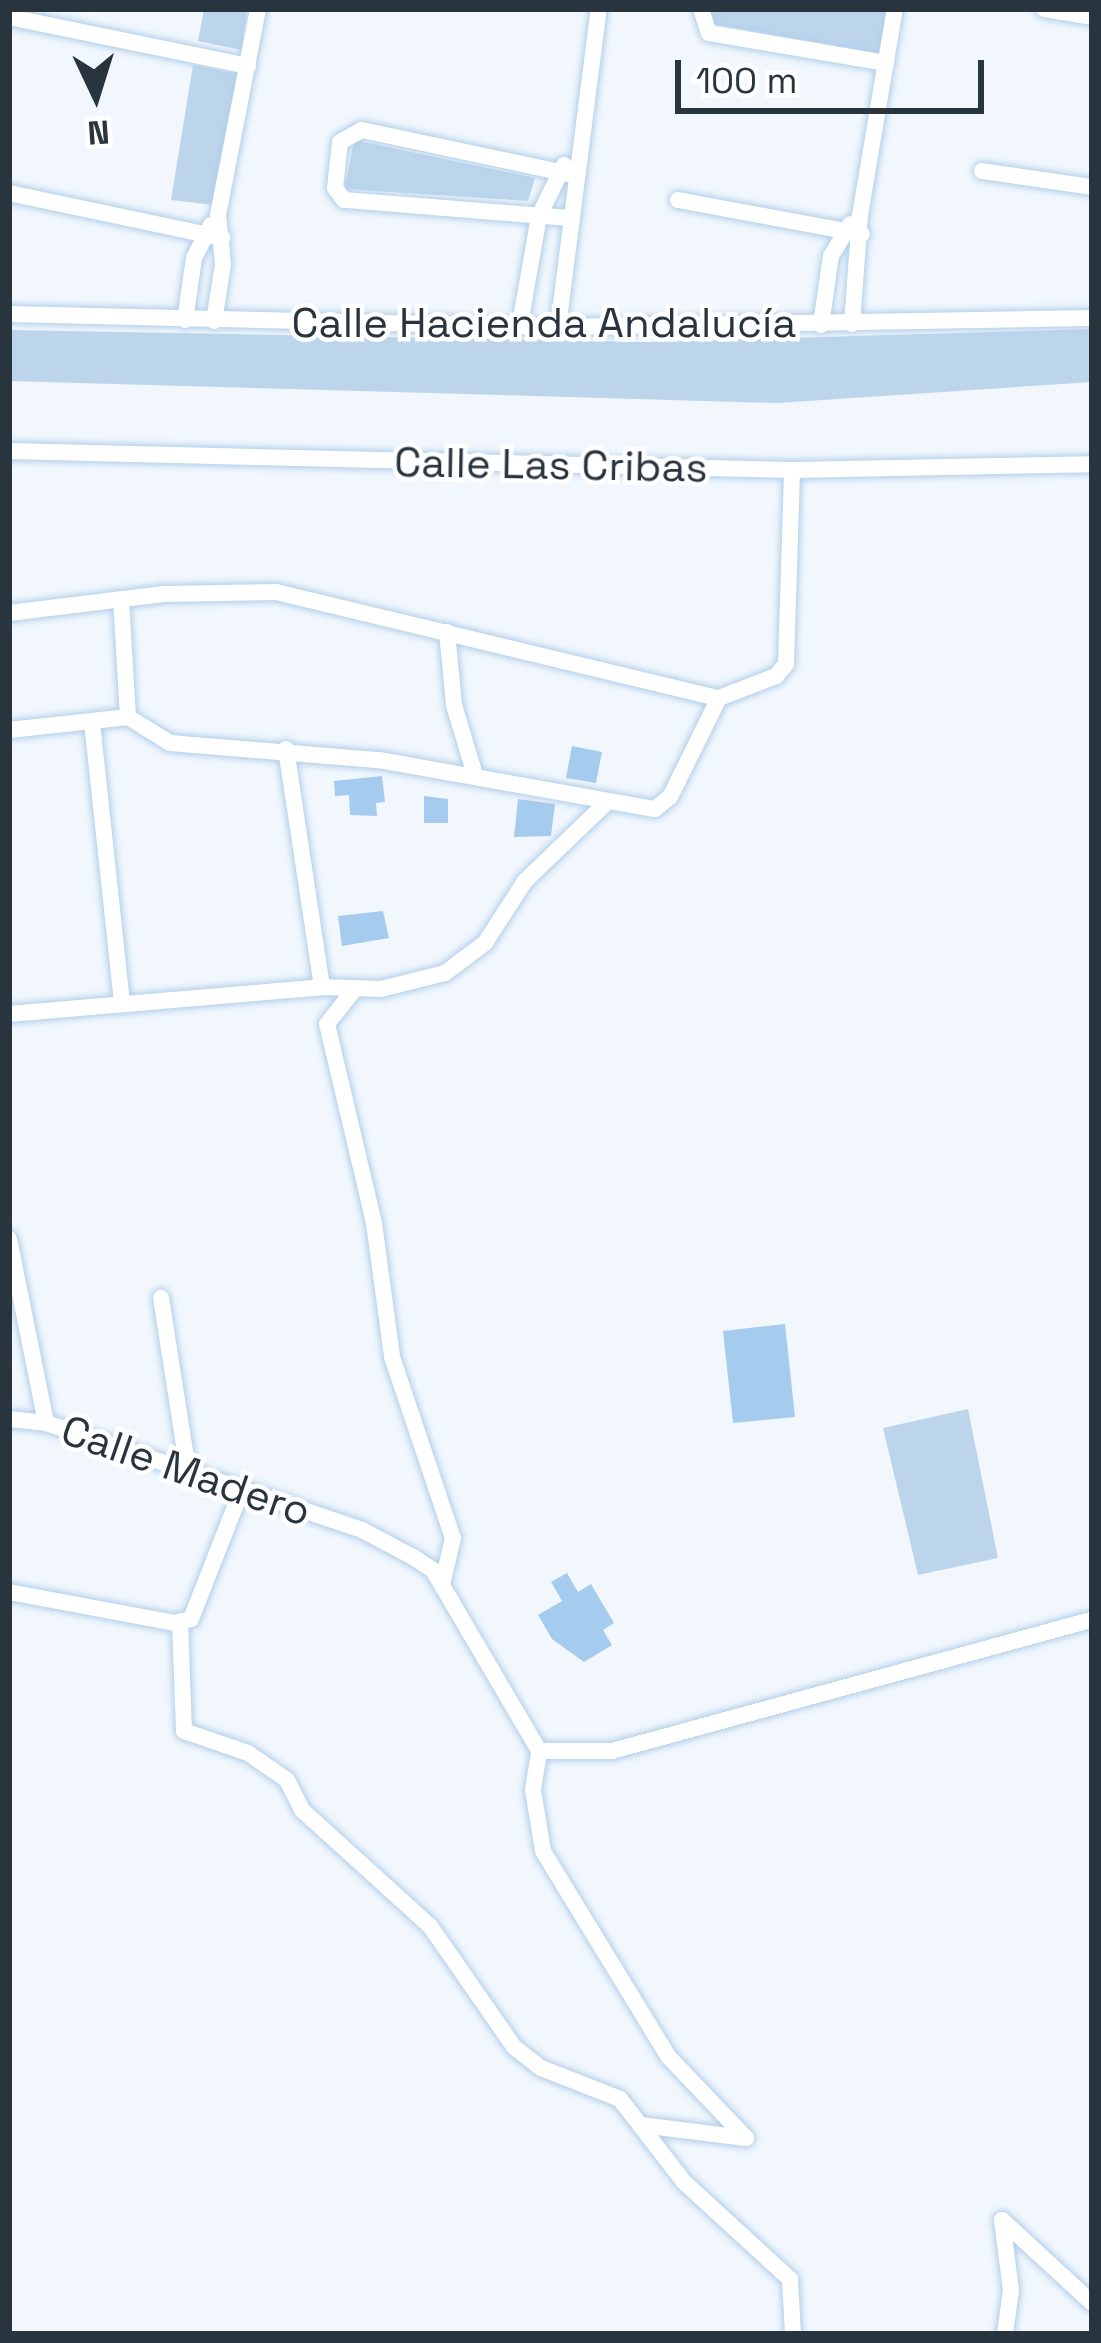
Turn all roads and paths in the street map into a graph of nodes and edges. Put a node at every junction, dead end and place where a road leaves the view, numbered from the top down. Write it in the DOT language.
graph roads {
  1 [pos="258,9"];
  2 [pos="599,9"];
  3 [pos="701,9"];
  4 [pos="895,9"];
  5 [pos="1044,9"];
  6 [pos="9,17"];
  7 [pos="1092,17"];
  8 [pos="886,63"];
  9 [pos="248,66"];
  10 [pos="982,171"];
  11 [pos="566,173"];
  12 [pos="1092,187"];
  13 [pos="9,193"];
  14 [pos="678,200"];
  15 [pos="538,216"];
  16 [pos="569,218"];
  17 [pos="855,227"];
  18 [pos="214,236"];
  19 [pos="831,256"];
  20 [pos="194,258"];
  21 [pos="860,262"];
  22 [pos="223,264"];
  23 [pos="9,314"];
  24 [pos="185,320"];
  25 [pos="1088,320"];
  26 [pos="214,321"];
  27 [pos="520,324"];
  28 [pos="852,324"];
  29 [pos="821,325"];
  30 [pos="558,327"];
  31 [pos="9,451"];
  32 [pos="1092,464"];
  33 [pos="791,470"];
  34 [pos="121,599"];
  35 [pos="9,613"];
  36 [pos="446,632"];
  37 [pos="719,698"];
  38 [pos="128,717"];
  39 [pos="92,722"];
  40 [pos="9,730"];
  41 [pos="286,749"];
  42 [pos="475,775"];
  43 [pos="604,806"];
  44 [pos="322,987"];
  45 [pos="354,990"];
  46 [pos="122,1004"];
  47 [pos="9,1014"];
  48 [pos="9,1239"];
  49 [pos="161,1298"];
  50 [pos="9,1419"];
  51 [pos="46,1423"];
  52 [pos="188,1471"];
  53 [pos="242,1490"];
  54 [pos="442,1585"];
  55 [pos="9,1592"];
  56 [pos="1092,1620"];
  57 [pos="180,1622"];
  58 [pos="539,1750"];
  59 [pos="641,2125"];
  60 [pos="1092,2303"];
  61 [pos="794,2334"];
  62 [pos="1005,2334"];
  1 -- 9 [label="street"];
  2 -- 11 [label="street"];
  3 -- 8 [label="street"];
  4 -- 8 [label="street"];
  5 -- 7 [label="street"];
  6 -- 9 [label="street"];
  8 -- 17 [label="street"];
  9 -- 18 [label="street"];
  10 -- 12 [label="street"];
  11 -- 15 [label="street"];
  11 -- 15 [label="street"];
  11 -- 16 [label="street"];
  13 -- 18 [label="street"];
  14 -- 17 [label="street"];
  15 -- 16 [label="street"];
  15 -- 27 [label="street"];
  16 -- 30 [label="street"];
  17 -- 19 [label="street"];
  17 -- 21 [label="street"];
  18 -- 20 [label="street"];
  18 -- 22 [label="street"];
  19 -- 21 [label="street"];
  19 -- 29 [label="street"];
  20 -- 22 [label="street"];
  20 -- 24 [label="street"];
  21 -- 28 [label="street"];
  22 -- 26 [label="street"];
  23 -- 24 [label="street, Calle Hacienda Andalucía"];
  24 -- 26 [label="street, Calle Hacienda Andalucía"];
  25 -- 28 [label="street, Calle Hacienda Andalucía"];
  26 -- 27 [label="street, Calle Hacienda Andalucía"];
  27 -- 30 [label="street, Calle Hacienda Andalucía"];
  28 -- 29 [label="street, Calle Hacienda Andalucía"];
  29 -- 30 [label="street, Calle Hacienda Andalucía"];
  31 -- 33 [label="street, Calle Las Cribas"];
  32 -- 33 [label="street, Calle Las Cribas"];
  33 -- 37 [label="street"];
  34 -- 35 [label="street"];
  34 -- 36 [label="street"];
  34 -- 38 [label="street"];
  36 -- 37 [label="street"];
  36 -- 42 [label="street"];
  37 -- 43 [label="street"];
  38 -- 39 [label="street"];
  38 -- 41 [label="street"];
  39 -- 40 [label="street"];
  39 -- 46 [label="street"];
  41 -- 42 [label="street"];
  41 -- 44 [label="street"];
  42 -- 43 [label="street"];
  43 -- 45 [label="street"];
  44 -- 45 [label="street"];
  44 -- 46 [label="street"];
  45 -- 54 [label="street"];
  46 -- 47 [label="street"];
  48 -- 51 [label="street"];
  49 -- 52 [label="street"];
  50 -- 51 [label="street, Calle Madero"];
  51 -- 52 [label="street, Calle Madero"];
  52 -- 53 [label="street, Calle Madero"];
  53 -- 54 [label="street, Calle Madero"];
  53 -- 57 [label="street"];
  54 -- 58 [label="street"];
  55 -- 57 [label="street"];
  56 -- 58 [label="street"];
  57 -- 59 [label="street"];
  58 -- 59 [label="street"];
  59 -- 61 [label="street"];
  60 -- 62 [label="street"];
}
